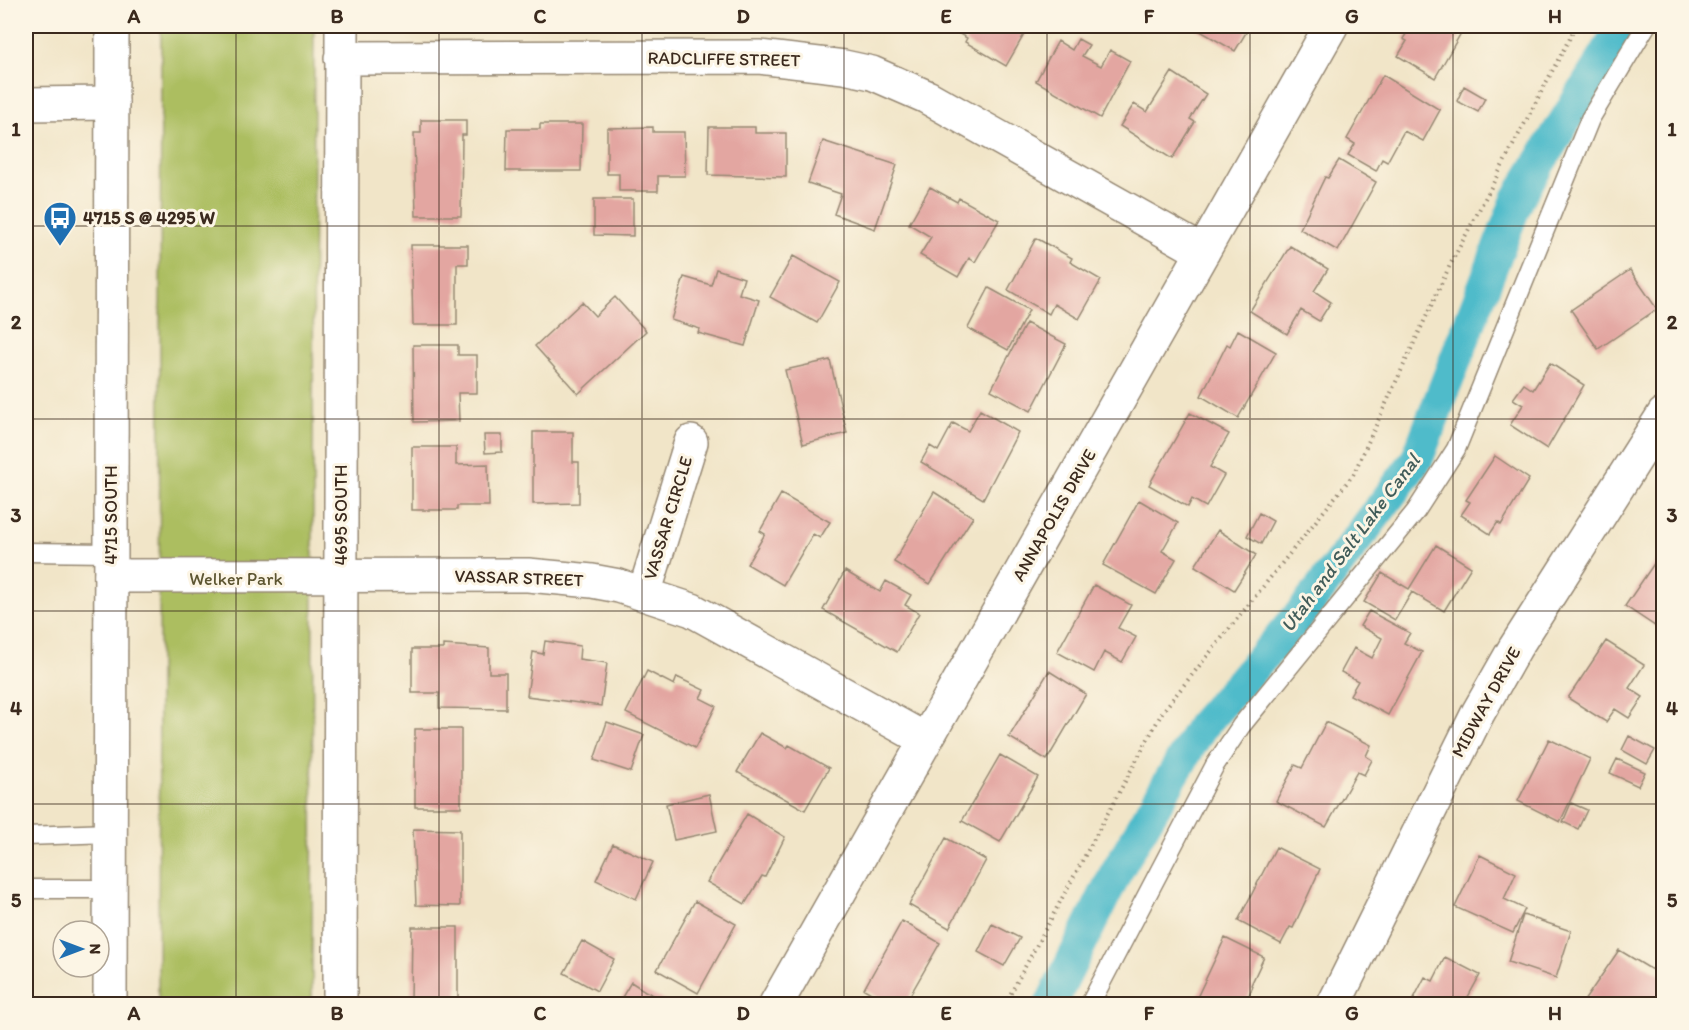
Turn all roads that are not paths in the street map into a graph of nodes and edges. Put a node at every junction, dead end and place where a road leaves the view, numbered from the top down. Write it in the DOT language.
graph roads {
  1 [pos="112,26"];
  2 [pos="342,26"];
  3 [pos="1331,26"];
  4 [pos="1646,26"];
  5 [pos="342,58"];
  6 [pos="112,103"];
  7 [pos="26,104"];
  8 [pos="1203,252"];
  9 [pos="1664,414"];
  10 [pos="691,442"];
  11 [pos="26,552"];
  12 [pos="111,565"];
  13 [pos="341,576"];
  14 [pos="644,594"];
  15 [pos="926,740"];
  16 [pos="110,833"];
  17 [pos="26,836"];
  18 [pos="26,889"];
  19 [pos="110,889"];
  20 [pos="110,1005"];
  21 [pos="340,1005"];
  22 [pos="776,1005"];
  23 [pos="1090,1005"];
  24 [pos="1334,1005"];
  1 -- 6 [label="street, 4715 SOUTH"];
  2 -- 5 [label="street, 4695 SOUTH"];
  3 -- 8 [label="street, ANNAPOLIS DRIVE"];
  4 -- 23 [label="lane"];
  5 -- 8 [label="street, RADCLIFFE STREET"];
  5 -- 13 [label="street, 4695 SOUTH"];
  6 -- 7 [label="street"];
  6 -- 12 [label="street, 4715 SOUTH"];
  8 -- 15 [label="street, ANNAPOLIS DRIVE"];
  9 -- 24 [label="street, MIDWAY DRIVE"];
  10 -- 14 [label="street, VASSAR CIRCLE"];
  11 -- 12 [label="lane"];
  12 -- 13 [label="street, VASSAR STREET"];
  12 -- 16 [label="street, 4715 SOUTH"];
  13 -- 14 [label="street, VASSAR STREET"];
  13 -- 21 [label="street, 4695 SOUTH"];
  14 -- 15 [label="street, VASSAR STREET"];
  15 -- 22 [label="street, ANNAPOLIS DRIVE"];
  16 -- 17 [label="lane"];
  16 -- 19 [label="street, 4715 SOUTH"];
  18 -- 19 [label="lane"];
  19 -- 20 [label="street, 4715 SOUTH"];
}
